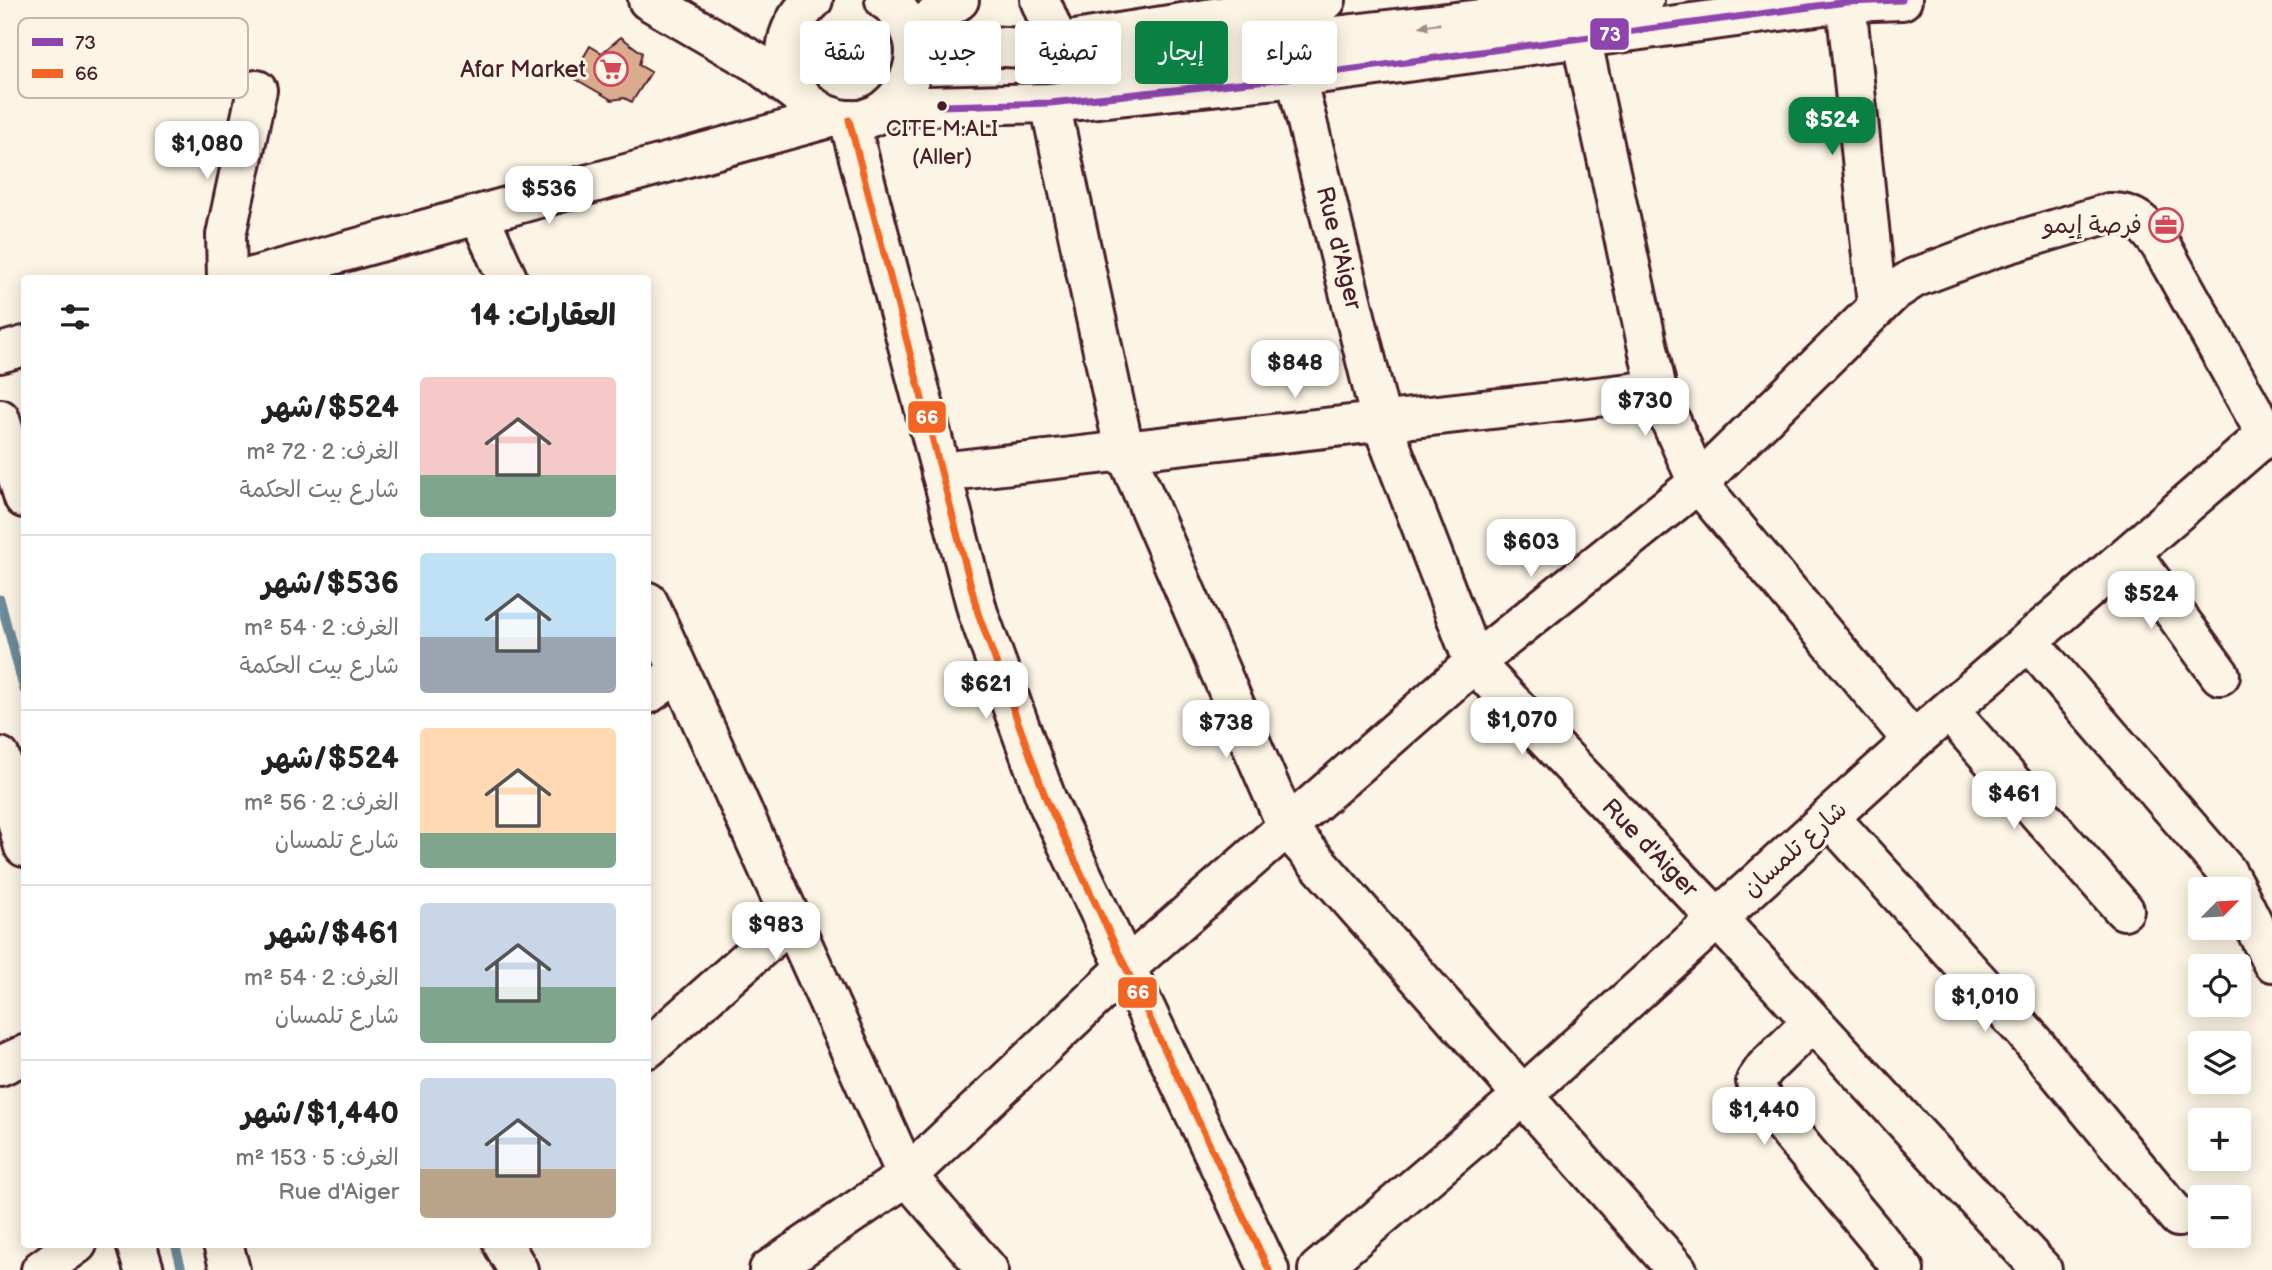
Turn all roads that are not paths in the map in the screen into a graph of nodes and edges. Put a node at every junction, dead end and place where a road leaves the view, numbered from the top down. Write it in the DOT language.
graph roads {
  1 [pos="648,0"];
  2 [pos="813,0"];
  3 [pos="885,0"];
  4 [pos="959,0"];
  5 [pos="1040,0"];
  6 [pos="1326,0"];
  7 [pos="1644,0"];
  8 [pos="1902,0"];
  9 [pos="1846,2"];
  10 [pos="933,21"];
  11 [pos="1040,21"];
  12 [pos="904,22"];
  13 [pos="1121,33"];
  14 [pos="1581,37"];
  15 [pos="1121,61"];
  16 [pos="1337,71"];
  17 [pos="1242,83"];
  18 [pos="907,84"];
  19 [pos="1298,84"];
  20 [pos="257,90"];
  21 [pos="799,95"];
  22 [pos="1050,103"];
  23 [pos="888,107"];
  24 [pos="841,118"];
  25 [pos="479,215"];
  26 [pos="227,275"];
  27 [pos="266,275"];
  28 [pos="506,275"];
  29 [pos="1877,305"];
  30 [pos="21,347"];
  31 [pos="0,353"];
  32 [pos="1657,390"];
  33 [pos="0,419"];
  34 [pos="1381,421"];
  35 [pos="2269,432"];
  36 [pos="1124,449"];
  37 [pos="941,472"];
  38 [pos="1698,483"];
  39 [pos="21,488"];
  40 [pos="2131,553"];
  41 [pos="651,618"];
  42 [pos="2029,642"];
  43 [pos="1474,663"];
  44 [pos="2220,674"];
  45 [pos="663,684"];
  46 [pos="1950,712"];
  47 [pos="1913,741"];
  48 [pos="0,757"];
  49 [pos="1830,818"];
  50 [pos="1288,829"];
  51 [pos="21,836"];
  52 [pos="2229,877"];
  53 [pos="2124,910"];
  54 [pos="1717,918"];
  55 [pos="2251,919"];
  56 [pos="790,922"];
  57 [pos="2272,962"];
  58 [pos="1126,968"];
  59 [pos="1812,1022"];
  60 [pos="651,1045"];
  61 [pos="1521,1097"];
  62 [pos="907,1176"];
  63 [pos="2178,1217"];
  64 [pos="71,1248"];
  65 [pos="137,1248"];
  66 [pos="224,1248"];
  67 [pos="505,1248"];
  68 [pos="41,1270"];
  69 [pos="144,1270"];
  70 [pos="230,1270"];
  71 [pos="518,1270"];
  72 [pos="769,1270"];
  73 [pos="988,1270"];
  74 [pos="1269,1270"];
  75 [pos="1318,1270"];
  76 [pos="1677,1270"];
  77 [pos="1904,1270"];
  78 [pos="2042,1270"];
  1 -- 21 [label="street"];
  2 -- 21 [label="street"];
  3 -- 12 [label="street"];
  4 -- 10 [label="street"];
  5 -- 11 [label="street"];
  6 -- 13 [label="street"];
  7 -- 15 [label="street, one-way"];
  8 -- 9 [label="street"];
  9 -- 14 [label="street"];
  9 -- 29 [label="street"];
  14 -- 16 [label="street"];
  14 -- 32 [label="street"];
  17 -- 22 [label="street"];
  18 -- 23 [label="street"];
  19 -- 34 [label="street, Rue d'Aiger"];
  20 -- 26 [label="street"];
  21 -- 24 [label="street"];
  22 -- 23 [label="street"];
  22 -- 36 [label="street"];
  23 -- 24 [label="street"];
  24 -- 25 [label="street"];
  24 -- 37 [label="street"];
  25 -- 27 [label="street"];
  25 -- 28 [label="street"];
  29 -- 35 [label="street"];
  29 -- 38 [label="street"];
  30 -- 31 [label="street"];
  32 -- 34 [label="street"];
  32 -- 38 [label="street"];
  33 -- 39 [label="street"];
  34 -- 36 [label="street"];
  34 -- 43 [label="street, Rue d'Aiger"];
  35 -- 40 [label="street, شارع تلمسان"];
  36 -- 37 [label="street"];
  36 -- 50 [label="street"];
  37 -- 58 [label="street"];
  38 -- 43 [label="street"];
  38 -- 47 [label="street"];
  40 -- 42 [label="street, شارع تلمسان"];
  40 -- 44 [label="street"];
  41 -- 45 [label="street"];
  42 -- 46 [label="street, شارع تلمسان"];
  42 -- 52 [label="street"];
  43 -- 50 [label="street"];
  43 -- 54 [label="street, Rue d'Aiger"];
  45 -- 56 [label="street"];
  46 -- 47 [label="street, شارع تلمسان"];
  46 -- 53 [label="street"];
  47 -- 49 [label="street, شارع تلمسان"];
  48 -- 51 [label="street"];
  49 -- 54 [label="street, شارع تلمسان"];
  49 -- 63 [label="street"];
  50 -- 58 [label="street"];
  50 -- 61 [label="street"];
  54 -- 59 [label="street, Rue d'Aiger"];
  54 -- 61 [label="street, شارع تلمسان"];
  55 -- 57 [label="street"];
  56 -- 60 [label="street"];
  56 -- 62 [label="street"];
  58 -- 62 [label="street"];
  58 -- 74 [label="street"];
  59 -- 77 [label="street"];
  59 -- 78 [label="street, Rue d'Aiger"];
  61 -- 75 [label="street, شارع تلمسان"];
  61 -- 76 [label="street"];
  62 -- 72 [label="street"];
  62 -- 73 [label="street"];
  64 -- 68 [label="street"];
  65 -- 69 [label="street"];
  66 -- 70 [label="street"];
  67 -- 71 [label="street"];
}
